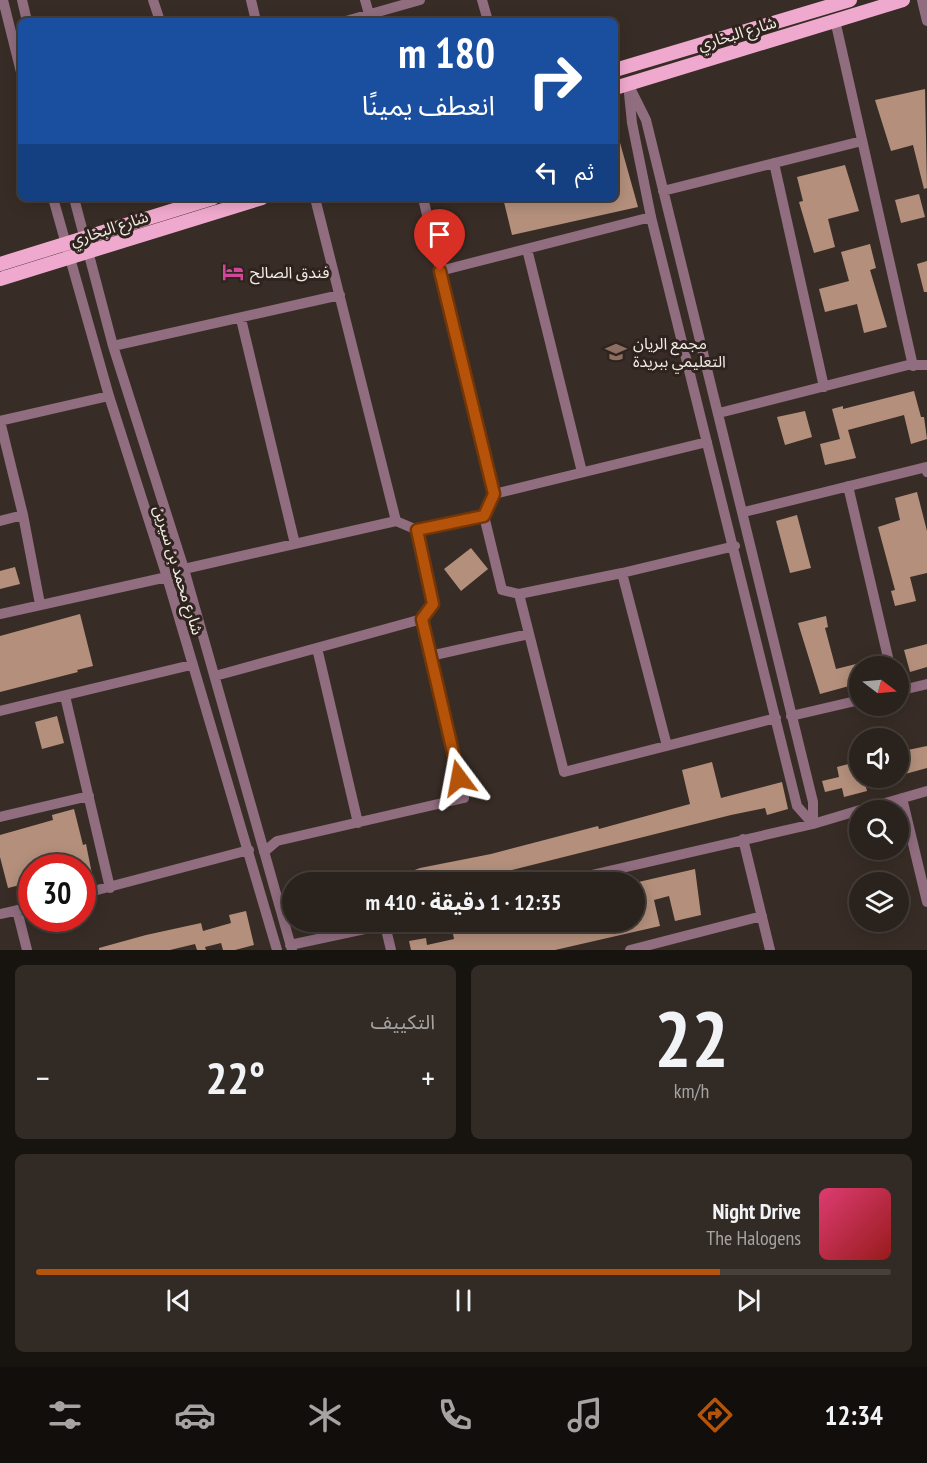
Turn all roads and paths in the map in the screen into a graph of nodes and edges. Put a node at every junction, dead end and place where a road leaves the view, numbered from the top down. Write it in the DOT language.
graph roads {
  1 [pos="3,0"];
  2 [pos="22,0"];
  3 [pos="153,0"];
  4 [pos="250,0"];
  5 [pos="365,0"];
  6 [pos="420,0"];
  7 [pos="482,0"];
  8 [pos="850,0"];
  9 [pos="903,0"];
  10 [pos="922,0"];
  11 [pos="369,14"];
  12 [pos="26,18"];
  13 [pos="159,18"];
  14 [pos="255,18"];
  15 [pos="356,18"];
  16 [pos="487,18"];
  17 [pos="835,20"];
  18 [pos="927,21"];
  19 [pos="18,60"];
  20 [pos="618,69"];
  21 [pos="622,86"];
  22 [pos="862,141"];
  23 [pos="774,163"];
  24 [pos="663,191"];
  25 [pos="54,201"];
  26 [pos="75,201"];
  27 [pos="205,201"];
  28 [pos="251,201"];
  29 [pos="316,201"];
  30 [pos="424,201"];
  31 [pos="651,217"];
  32 [pos="87,246"];
  33 [pos="527,249"];
  34 [pos="67,251"];
  35 [pos="0,264"];
  36 [pos="440,271"];
  37 [pos="0,279"];
  38 [pos="339,294"];
  39 [pos="241,319"];
  40 [pos="113,346"];
  41 [pos="913,366"];
  42 [pos="927,366"];
  43 [pos="824,387"];
  44 [pos="109,396"];
  45 [pos="720,413"];
  46 [pos="0,421"];
  47 [pos="707,442"];
  48 [pos="582,472"];
  49 [pos="927,472"];
  50 [pos="848,486"];
  51 [pos="494,494"];
  52 [pos="744,512"];
  53 [pos="23,515"];
  54 [pos="484,516"];
  55 [pos="0,520"];
  56 [pos="396,521"];
  57 [pos="417,530"];
  58 [pos="295,544"];
  59 [pos="735,546"];
  60 [pos="184,569"];
  61 [pos="622,573"];
  62 [pos="167,577"];
  63 [pos="519,594"];
  64 [pos="40,604"];
  65 [pos="0,614"];
  66 [pos="422,619"];
  67 [pos="529,634"];
  68 [pos="317,648"];
  69 [pos="430,656"];
  70 [pos="888,656"];
  71 [pos="191,665"];
  72 [pos="214,676"];
  73 [pos="927,684"];
  74 [pos="909,688"];
  75 [pos="65,696"];
  76 [pos="849,703"];
  77 [pos="0,711"];
  78 [pos="791,716"];
  79 [pos="776,718"];
  80 [pos="667,746"];
  81 [pos="927,791"];
  82 [pos="89,796"];
  83 [pos="902,798"];
  84 [pos="895,800"];
  85 [pos="849,813"];
  86 [pos="0,817"];
  87 [pos="358,823"];
  88 [pos="813,824"];
  89 [pos="742,839"];
  90 [pos="249,850"];
  91 [pos="264,852"];
  92 [pos="603,872"];
  93 [pos="110,888"];
  94 [pos="96,891"];
  95 [pos="927,902"];
  96 [pos="17,910"];
  97 [pos="0,914"];
  98 [pos="762,916"];
  99 [pos="355,932"];
  100 [pos="387,932"];
  101 [pos="291,947"];
  102 [pos="27,950"];
  103 [pos="277,950"];
  104 [pos="391,950"];
  105 [pos="630,950"];
  106 [pos="770,950"];
  1 -- 19 [label="street"];
  2 -- 12 [label="street"];
  3 -- 13 [label="street"];
  4 -- 14 [label="street"];
  5 -- 11 [label="street"];
  6 -- 11 [label="street"];
  7 -- 16 [label="street"];
  8 -- 20 [label="main road, شارع البخاري"];
  9 -- 17 [label="main road, شارع البخاري"];
  10 -- 18 [label="street"];
  11 -- 15 [label="street"];
  17 -- 21 [label="main road, شارع البخاري"];
  17 -- 22 [label="street"];
  21 -- 24 [label="street"];
  21 -- 31 [label="street"];
  22 -- 23 [label="street"];
  22 -- 41 [label="street"];
  23 -- 24 [label="street"];
  23 -- 43 [label="street"];
  24 -- 45 [label="street"];
  25 -- 34 [label="street, شارع محمد بن سيرين"];
  26 -- 32 [label="street, شارع محمد بن سيرين"];
  27 -- 32 [label="main road, شارع البخاري"];
  28 -- 32 [label="main road, شارع البخاري"];
  29 -- 38 [label="street"];
  30 -- 36 [label="street"];
  31 -- 33 [label="street"];
  31 -- 47 [label="street"];
  32 -- 34 [label="main road, شارع البخاري"];
  32 -- 40 [label="street, شارع محمد بن سيرين"];
  33 -- 36 [label="street"];
  33 -- 48 [label="street"];
  34 -- 35 [label="main road, شارع البخاري"];
  34 -- 37 [label="main road, شارع البخاري"];
  34 -- 44 [label="street, شارع محمد بن سيرين"];
  36 -- 51 [label="street"];
  38 -- 39 [label="street"];
  38 -- 56 [label="street"];
  39 -- 40 [label="street"];
  39 -- 58 [label="street"];
  40 -- 60 [label="street, شارع محمد بن سيرين"];
  41 -- 42 [label="street"];
  41 -- 43 [label="street"];
  43 -- 45 [label="street"];
  44 -- 46 [label="street"];
  44 -- 62 [label="street, شارع محمد بن سيرين"];
  45 -- 52 [label="street"];
  46 -- 53 [label="street"];
  47 -- 48 [label="street"];
  47 -- 59 [label="street"];
  48 -- 51 [label="street"];
  49 -- 50 [label="street"];
  50 -- 52 [label="street"];
  50 -- 70 [label="street"];
  51 -- 54 [label="street"];
  52 -- 78 [label="street"];
  53 -- 55 [label="street"];
  53 -- 64 [label="street"];
  54 -- 57 [label="street"];
  54 -- 63 [label="street"];
  56 -- 57 [label="street"];
  56 -- 58 [label="street"];
  57 -- 66 [label="street"];
  58 -- 60 [label="street"];
  59 -- 61 [label="street"];
  59 -- 79 [label="street"];
  60 -- 72 [label="street, شارع محمد بن سيرين"];
  61 -- 63 [label="street"];
  61 -- 80 [label="street"];
  62 -- 64 [label="street"];
  62 -- 71 [label="street, شارع محمد بن سيرين"];
  63 -- 67 [label="street"];
  64 -- 65 [label="street"];
  66 -- 68 [label="street"];
  66 -- 69 [label="street"];
  67 -- 69 [label="street"];
  67 -- 80 [label="street"];
  68 -- 72 [label="street"];
  68 -- 87 [label="street"];
  69 -- 87 [label="street"];
  71 -- 75 [label="street"];
  71 -- 90 [label="street, شارع محمد بن سيرين"];
  72 -- 91 [label="street, شارع محمد بن سيرين"];
  73 -- 74 [label="street"];
  75 -- 77 [label="street"];
  75 -- 82 [label="street"];
  76 -- 78 [label="street"];
  78 -- 88 [label="street"];
  79 -- 80 [label="street"];
  79 -- 88 [label="street"];
  81 -- 83 [label="street"];
  82 -- 86 [label="street"];
  82 -- 93 [label="street"];
  83 -- 84 [label="street"];
  83 -- 95 [label="street"];
  85 -- 88 [label="street"];
  87 -- 91 [label="street"];
  88 -- 89 [label="street"];
  89 -- 92 [label="street"];
  89 -- 98 [label="street"];
  90 -- 93 [label="street"];
  90 -- 103 [label="street, شارع محمد بن سيرين"];
  91 -- 101 [label="street, شارع محمد بن سيرين"];
  93 -- 94 [label="street"];
  96 -- 97 [label="street"];
  96 -- 102 [label="street"];
  98 -- 105 [label="street"];
  98 -- 106 [label="street"];
  99 -- 101 [label="street"];
  100 -- 104 [label="street"];
}
